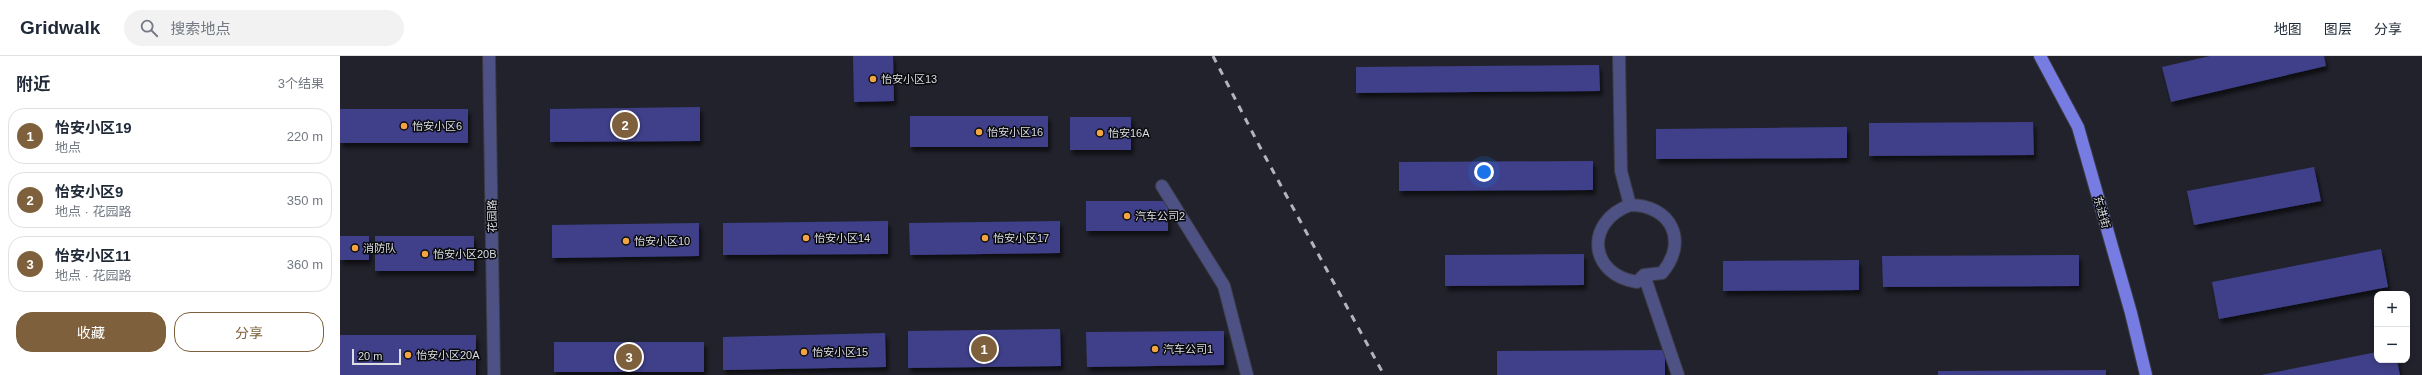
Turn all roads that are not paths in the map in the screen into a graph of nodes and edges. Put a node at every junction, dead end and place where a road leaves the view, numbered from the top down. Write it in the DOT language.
graph roads {
  1 [pos="489,56"];
  2 [pos="1619,56"];
  3 [pos="2040,56"];
  4 [pos="1162,186"];
  5 [pos="1630,205"];
  6 [pos="1644,275"];
  7 [pos="494,375"];
  8 [pos="1247,375"];
  9 [pos="1678,375"];
  10 [pos="2146,375"];
  1 -- 7 [label="street, 花园路"];
  2 -- 5 [label="street"];
  3 -- 10 [label="main road, 东进街"];
  4 -- 8 [label="street"];
  5 -- 6 [label="street"];
  5 -- 6 [label="street"];
  6 -- 9 [label="street"];
}
